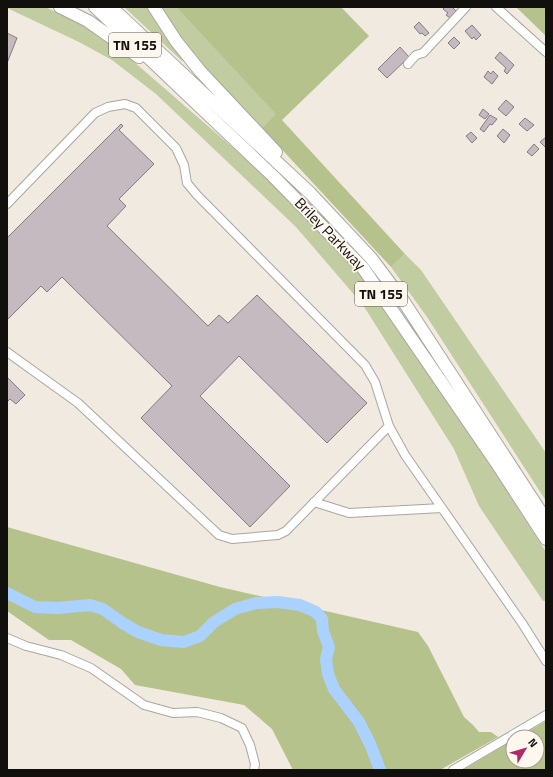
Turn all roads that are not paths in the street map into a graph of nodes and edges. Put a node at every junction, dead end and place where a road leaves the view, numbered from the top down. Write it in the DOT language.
graph roads {
  1 [pos="60,7"];
  2 [pos="95,7"];
  3 [pos="111,7"];
  4 [pos="154,7"];
  5 [pos="466,7"];
  6 [pos="496,7"];
  7 [pos="546,52"];
  8 [pos="408,64"];
  9 [pos="176,83"];
  10 [pos="310,193"];
  11 [pos="7,204"];
  12 [pos="7,352"];
  13 [pos="389,426"];
  14 [pos="314,502"];
  15 [pos="442,508"];
  16 [pos="546,520"];
  17 [pos="546,540"];
  18 [pos="7,638"];
  19 [pos="546,661"];
  20 [pos="546,715"];
  21 [pos="254,770"];
  22 [pos="453,770"];
  1 -- 9 [label="highway"];
  2 -- 9 [label="highway, Briley Parkway / TN 155"];
  3 -- 10 [label="highway, Briley Parkway / TN 155"];
  4 -- 10 [label="highway"];
  5 -- 8 [label="street"];
  6 -- 7 [label="street"];
  9 -- 17 [label="highway, Briley Parkway / TN 155"];
  10 -- 16 [label="highway, Briley Parkway / TN 155"];
  11 -- 13 [label="street"];
  12 -- 14 [label="street"];
  13 -- 14 [label="street"];
  13 -- 15 [label="street"];
  14 -- 15 [label="street"];
  15 -- 19 [label="street"];
  18 -- 21 [label="street"];
  20 -- 22 [label="street"];
}
